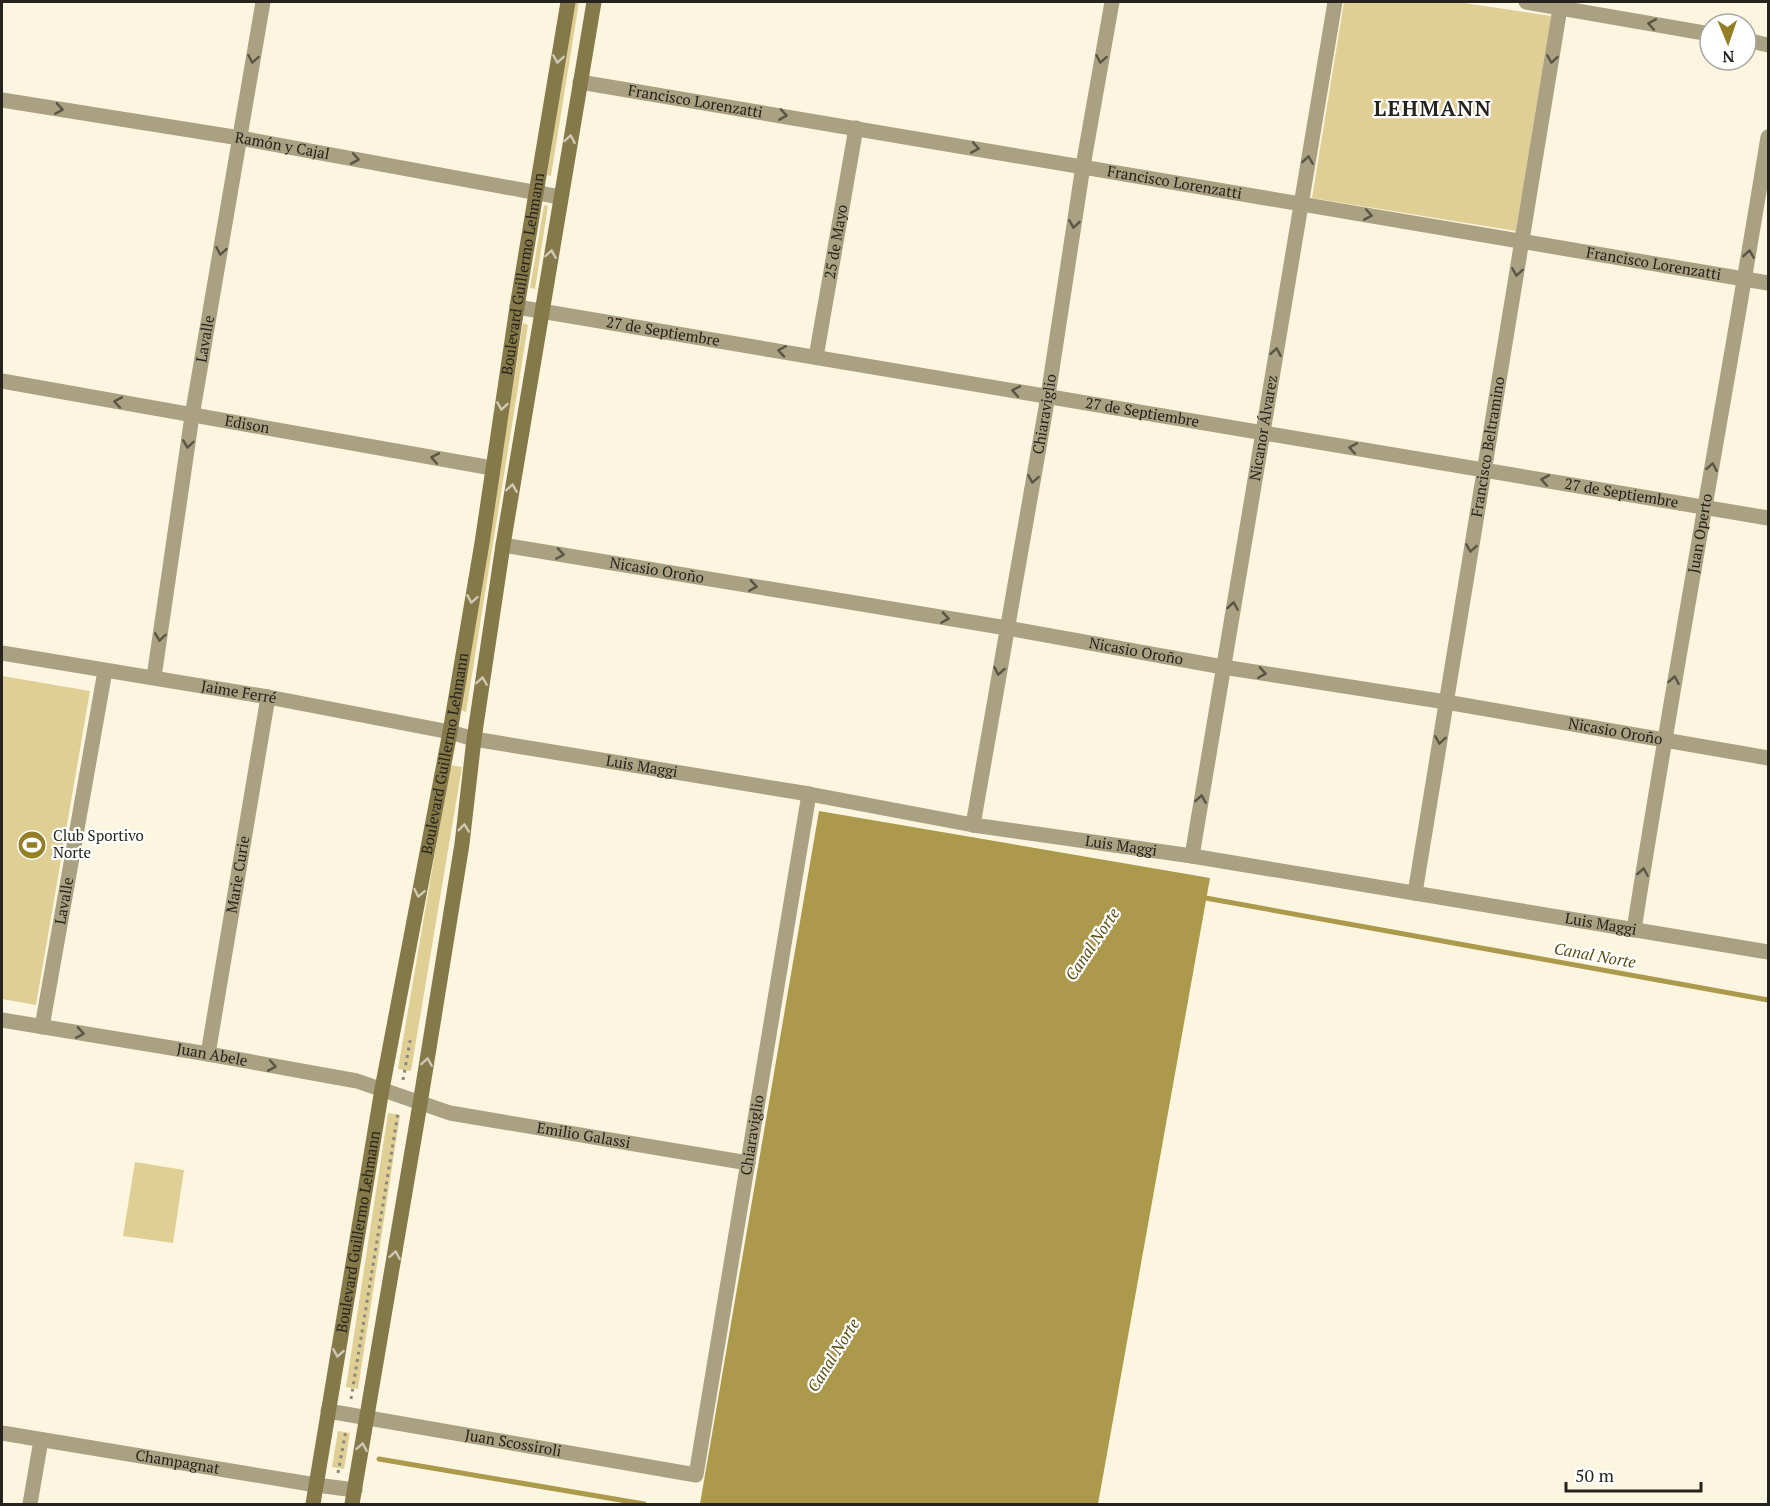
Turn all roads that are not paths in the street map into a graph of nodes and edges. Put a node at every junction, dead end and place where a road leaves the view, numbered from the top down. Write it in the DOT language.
graph roads {
  1 [pos="263,2"];
  2 [pos="567,2"];
  3 [pos="594,2"];
  4 [pos="1112,2"];
  5 [pos="1335,2"];
  6 [pos="1526,2"];
  7 [pos="1561,4"];
  8 [pos="1698,32"];
  9 [pos="580,82"];
  10 [pos="2,100"];
  11 [pos="856,128"];
  12 [pos="1768,137"];
  13 [pos="240,138"];
  14 [pos="1083,166"];
  15 [pos="536,192"];
  16 [pos="560,197"];
  17 [pos="1301,203"];
  18 [pos="1522,241"];
  19 [pos="1745,279"];
  20 [pos="1768,282"];
  21 [pos="518,307"];
  22 [pos="542,311"];
  23 [pos="816,357"];
  24 [pos="2,381"];
  25 [pos="1048,396"];
  26 [pos="192,416"];
  27 [pos="1263,432"];
  28 [pos="492,468"];
  29 [pos="1484,470"];
  30 [pos="1705,507"];
  31 [pos="1768,518"];
  32 [pos="503,545"];
  33 [pos="1007,628"];
  34 [pos="2,653"];
  35 [pos="1223,667"];
  36 [pos="105,671"];
  37 [pos="154,677"];
  38 [pos="268,697"];
  39 [pos="1446,702"];
  40 [pos="450,732"];
  41 [pos="474,739"];
  42 [pos="1664,740"];
  43 [pos="1768,758"];
  44 [pos="809,794"];
  45 [pos="973,825"];
  46 [pos="1192,856"];
  47 [pos="1415,893"];
  48 [pos="1634,930"];
  49 [pos="1768,952"];
  50 [pos="2,1020"];
  51 [pos="42,1027"];
  52 [pos="208,1054"];
  53 [pos="382,1089"];
  54 [pos="420,1104"];
  55 [pos="748,1163"];
  56 [pos="328,1411"];
  57 [pos="368,1418"];
  58 [pos="2,1433"];
  59 [pos="41,1440"];
  60 [pos="696,1475"];
  61 [pos="316,1485"];
  62 [pos="354,1497"];
  63 [pos="30,1504"];
  64 [pos="313,1504"];
  1 -- 13 [label="street, Lavalle, one-way"];
  2 -- 15 [label="main road, Boulevard Guillermo Lehmann, one-way"];
  3 -- 9 [label="main road, Boulevard Guillermo Lehmann"];
  4 -- 14 [label="street, Chiaraviglio, one-way"];
  17 -- 5 [label="street, Nicanor Álvarez, one-way"];
  6 -- 7 [label="street"];
  8 -- 7 [label="street, one-way"];
  7 -- 18 [label="street, Francisco Beltramino, one-way"];
  9 -- 11 [label="street, Francisco Lorenzatti, one-way"];
  16 -- 9 [label="main road, Boulevard Guillermo Lehmann, one-way"];
  10 -- 13 [label="street, Ramón y Cajal, one-way"];
  11 -- 14 [label="street, Francisco Lorenzatti, one-way"];
  11 -- 23 [label="street, 25 de Mayo"];
  19 -- 12 [label="street, Juan Operto, one-way"];
  13 -- 15 [label="street, Ramón y Cajal, one-way"];
  13 -- 26 [label="street, Lavalle, one-way"];
  14 -- 17 [label="street, Francisco Lorenzatti"];
  14 -- 25 [label="street, Chiaraviglio, one-way"];
  15 -- 16 [label="street, Ramón y Cajal"];
  15 -- 21 [label="main road, Boulevard Guillermo Lehmann"];
  22 -- 16 [label="main road, Boulevard Guillermo Lehmann, one-way"];
  17 -- 18 [label="street, Francisco Lorenzatti, one-way"];
  27 -- 17 [label="street, Nicanor Álvarez, one-way"];
  18 -- 19 [label="street, Francisco Lorenzatti"];
  18 -- 29 [label="street, Francisco Beltramino, one-way"];
  19 -- 20 [label="street, Francisco Lorenzatti"];
  30 -- 19 [label="street, Juan Operto, one-way"];
  21 -- 22 [label="street, 27 de Septiembre"];
  21 -- 28 [label="main road, Boulevard Guillermo Lehmann, one-way"];
  23 -- 22 [label="street, 27 de Septiembre, one-way"];
  32 -- 22 [label="main road, Boulevard Guillermo Lehmann, one-way"];
  25 -- 23 [label="street, 27 de Septiembre, one-way"];
  26 -- 24 [label="street, Edison, one-way"];
  25 -- 27 [label="street, 27 de Septiembre"];
  25 -- 33 [label="street, Chiaraviglio, one-way"];
  28 -- 26 [label="street, Edison, one-way"];
  26 -- 37 [label="street, Lavalle, one-way"];
  29 -- 27 [label="street, 27 de Septiembre, one-way"];
  35 -- 27 [label="street, Nicanor Álvarez, one-way"];
  28 -- 40 [label="main road, Boulevard Guillermo Lehmann, one-way"];
  30 -- 29 [label="street, 27 de Septiembre, one-way"];
  29 -- 39 [label="street, Francisco Beltramino, one-way"];
  30 -- 31 [label="street, 27 de Septiembre"];
  42 -- 30 [label="street, Juan Operto, one-way"];
  32 -- 33 [label="street, Nicasio Oroño, one-way"];
  41 -- 32 [label="main road, Boulevard Guillermo Lehmann, one-way"];
  33 -- 35 [label="street, Nicasio Oroño"];
  33 -- 45 [label="street, Chiaraviglio, one-way"];
  34 -- 36 [label="street, Jaime Ferré"];
  35 -- 39 [label="street, Nicasio Oroño, one-way"];
  46 -- 35 [label="street, Nicanor Álvarez, one-way"];
  36 -- 37 [label="street, Jaime Ferré"];
  36 -- 51 [label="street, Lavalle"];
  37 -- 38 [label="street, Jaime Ferré"];
  38 -- 40 [label="street, Jaime Ferré"];
  38 -- 52 [label="street, Marie Curie"];
  39 -- 42 [label="street, Nicasio Oroño"];
  39 -- 47 [label="street, Francisco Beltramino, one-way"];
  40 -- 41 [label="street, Jaime Ferré"];
  40 -- 53 [label="main road, Boulevard Guillermo Lehmann, one-way"];
  41 -- 44 [label="street, Luis Maggi"];
  54 -- 41 [label="main road, Boulevard Guillermo Lehmann, one-way"];
  42 -- 43 [label="street, Nicasio Oroño"];
  48 -- 42 [label="street, Juan Operto, one-way"];
  44 -- 45 [label="street, Luis Maggi"];
  44 -- 55 [label="street, Chiaraviglio"];
  45 -- 46 [label="street, Luis Maggi"];
  46 -- 47 [label="street, Luis Maggi"];
  47 -- 48 [label="street, Luis Maggi"];
  48 -- 49 [label="street, Luis Maggi"];
  50 -- 51 [label="street, Juan Abele"];
  51 -- 52 [label="street, Juan Abele, one-way"];
  52 -- 53 [label="street, Juan Abele, one-way"];
  53 -- 54 [label="street, Juan Abele"];
  53 -- 56 [label="main road, Boulevard Guillermo Lehmann, one-way"];
  54 -- 55 [label="street, Emilio Galassi"];
  57 -- 54 [label="main road, Boulevard Guillermo Lehmann, one-way"];
  55 -- 60 [label="street, Chiaraviglio"];
  56 -- 57 [label="street, Juan Scossiroli"];
  56 -- 61 [label="main road, Boulevard Guillermo Lehmann"];
  57 -- 60 [label="street, Juan Scossiroli"];
  62 -- 57 [label="main road, Boulevard Guillermo Lehmann, one-way"];
  58 -- 59 [label="street, Champagnat"];
  59 -- 61 [label="street, Champagnat"];
  59 -- 63 [label="street"];
  61 -- 62 [label="street, Champagnat"];
  61 -- 64 [label="main road, Boulevard Guillermo Lehmann"];
}
